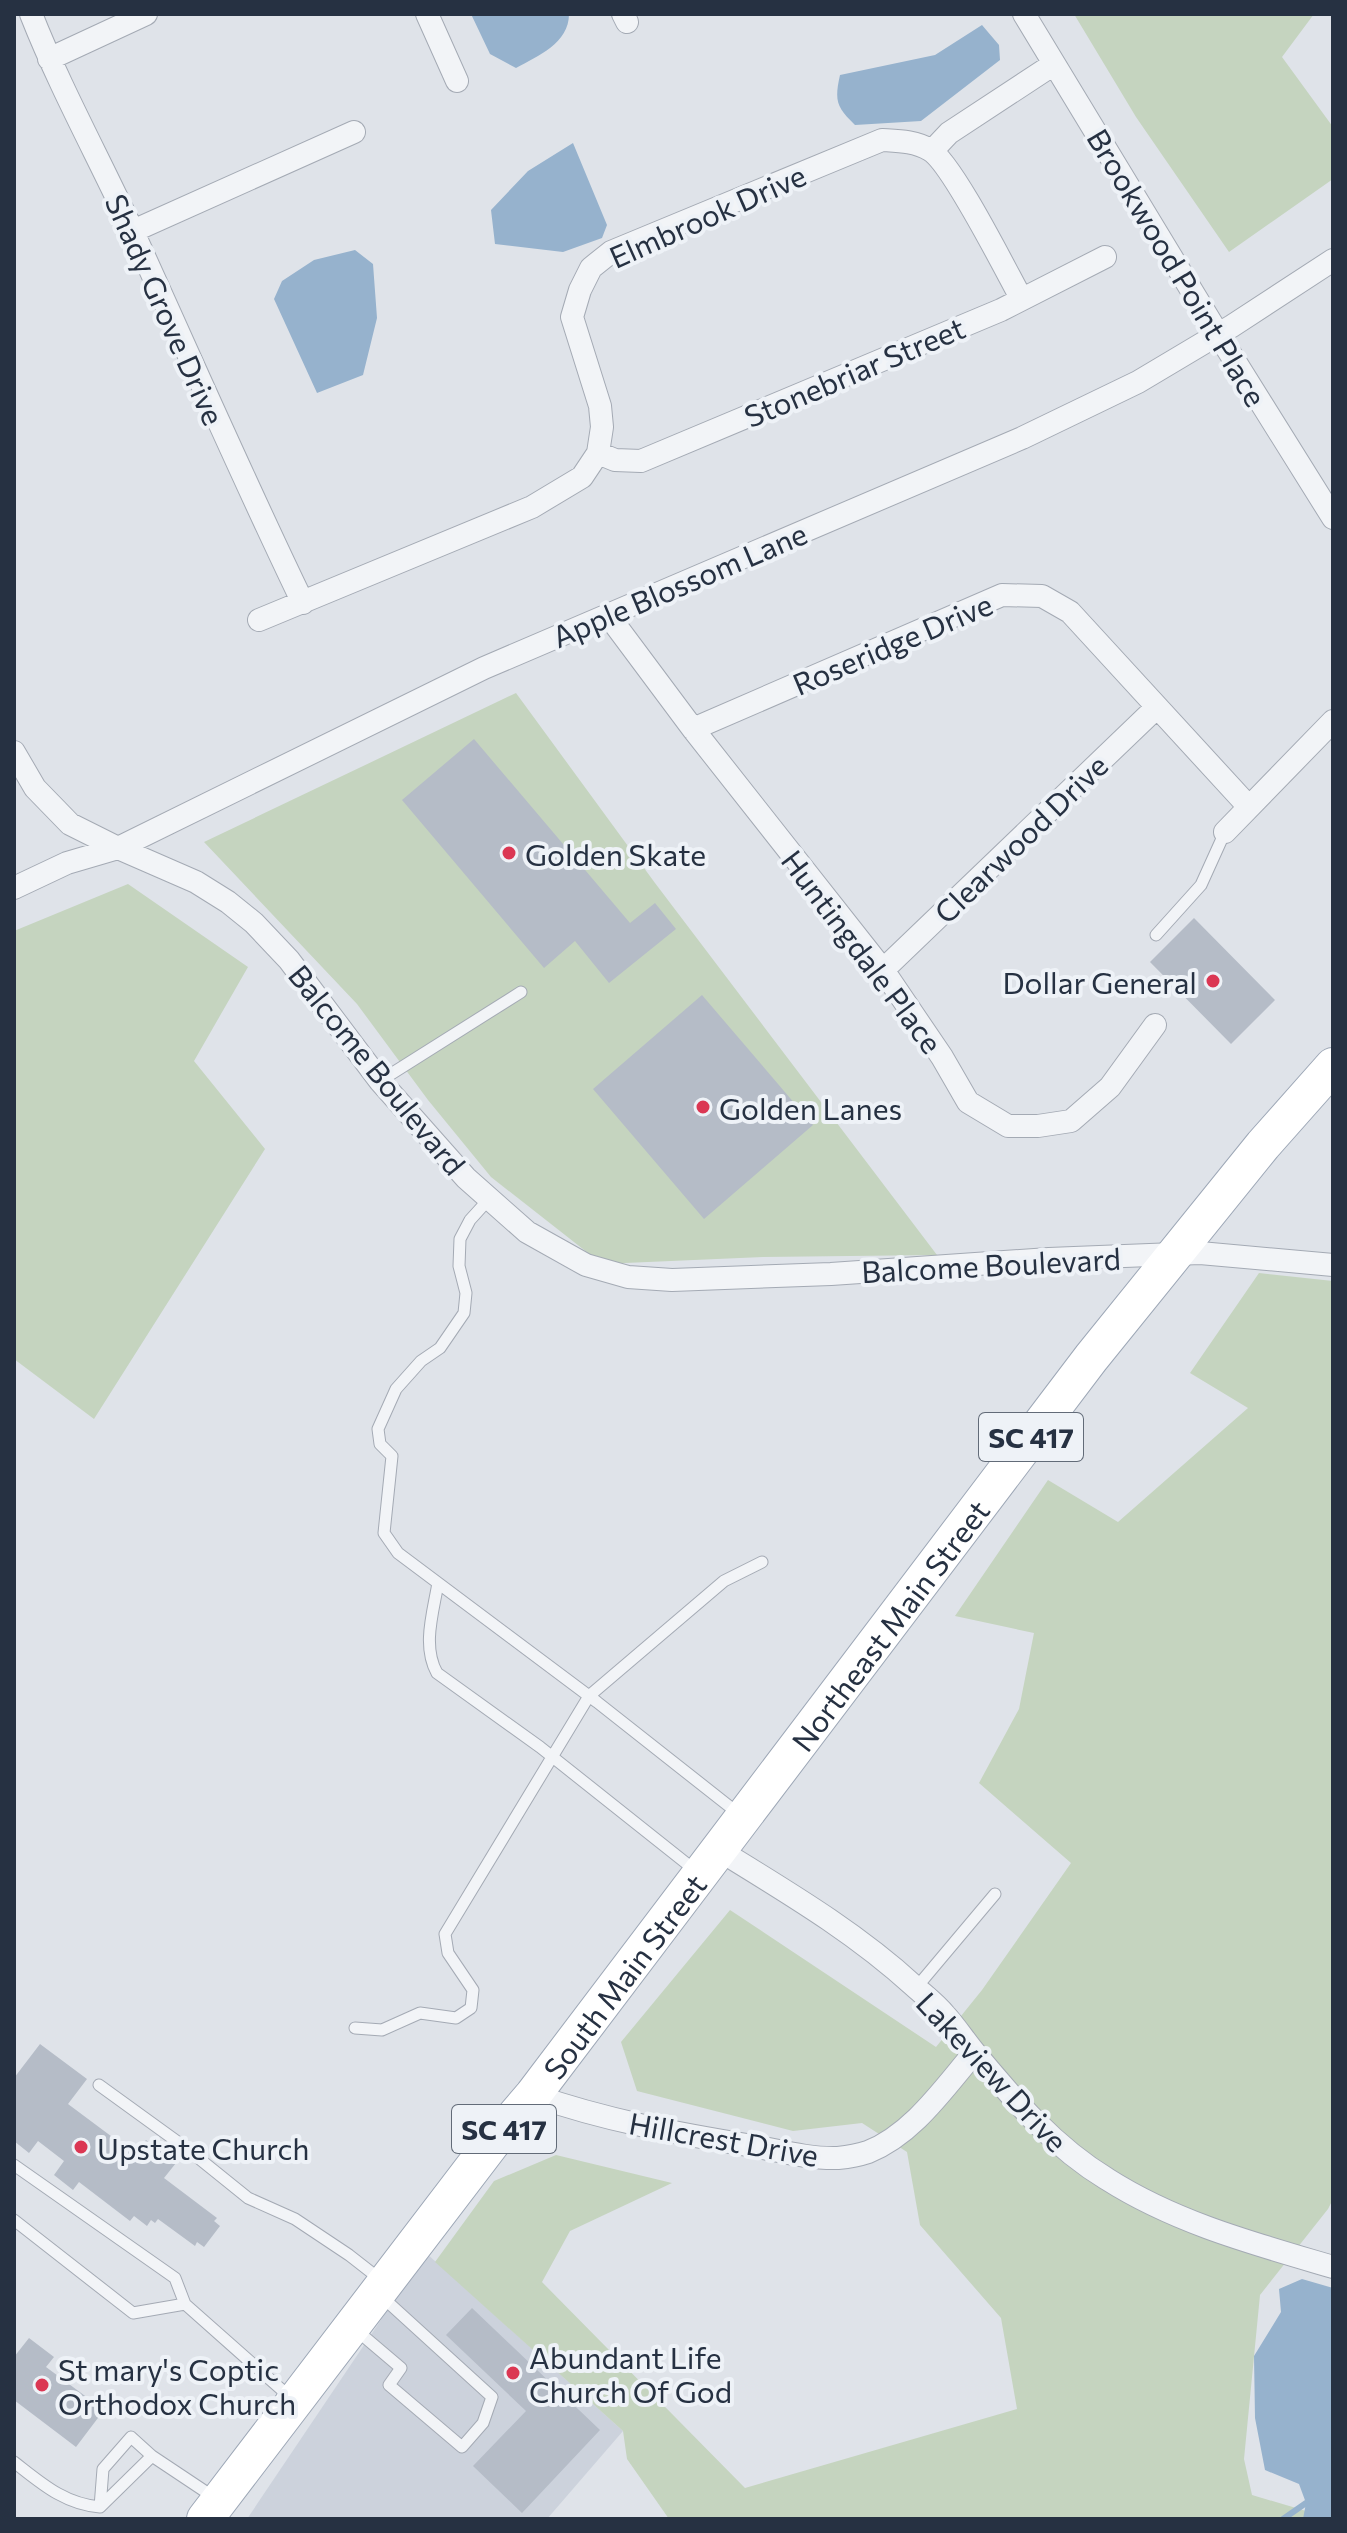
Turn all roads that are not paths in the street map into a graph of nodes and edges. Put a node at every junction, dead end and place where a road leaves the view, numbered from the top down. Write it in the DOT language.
graph roads {
  1 [pos="31,14"];
  2 [pos="146,14"];
  3 [pos="427,14"];
  4 [pos="1024,14"];
  5 [pos="49,59"];
  6 [pos="1054,64"];
  7 [pos="457,81"];
  8 [pos="354,132"];
  9 [pos="932,151"];
  10 [pos="133,231"];
  11 [pos="1105,257"];
  12 [pos="1333,260"];
  13 [pos="1021,298"];
  14 [pos="1218,334"];
  15 [pos="598,453"];
  16 [pos="1333,518"];
  17 [pos="303,603"];
  18 [pos="608,615"];
  19 [pos="259,620"];
  20 [pos="1157,707"];
  21 [pos="1333,721"];
  22 [pos="693,729"];
  23 [pos="14,752"];
  24 [pos="1249,807"];
  25 [pos="1225,832"];
  26 [pos="118,848"];
  27 [pos="14,888"];
  28 [pos="1156,935"];
  29 [pos="883,970"];
  30 [pos="521,992"];
  31 [pos="1155,1025"];
  32 [pos="1333,1066"];
  33 [pos="380,1081"];
  34 [pos="489,1199"];
  35 [pos="1172,1255"];
  36 [pos="1333,1265"];
  37 [pos="762,1562"];
  38 [pos="438,1583"];
  39 [pos="589,1696"];
  40 [pos="551,1756"];
  41 [pos="743,1818"];
  42 [pos="709,1862"];
  43 [pos="995,1894"];
  44 [pos="916,1988"];
  45 [pos="355,2028"];
  46 [pos="974,2053"];
  47 [pos="99,2085"];
  48 [pos="533,2095"];
  49 [pos="14,2165"];
  50 [pos="14,2220"];
  51 [pos="1333,2267"];
  52 [pos="381,2288"];
  53 [pos="185,2304"];
  54 [pos="352,2326"];
  55 [pos="294,2401"];
  56 [pos="152,2456"];
  57 [pos="14,2462"];
  58 [pos="100,2507"];
  59 [pos="212,2510"];
  1 -- 5 [label="street, Shady Grove Drive"];
  2 -- 5 [label="street"];
  3 -- 7 [label="street"];
  4 -- 6 [label="street, Brookwood Point Place"];
  5 -- 10 [label="street, Shady Grove Drive"];
  6 -- 9 [label="street"];
  6 -- 14 [label="street, Brookwood Point Place"];
  8 -- 10 [label="street"];
  9 -- 13 [label="street"];
  9 -- 15 [label="street, Elmbrook Drive"];
  10 -- 17 [label="street, Shady Grove Drive"];
  11 -- 13 [label="street, Stonebriar Street"];
  12 -- 14 [label="street, Apple Blossom Lane"];
  13 -- 15 [label="street, Stonebriar Street"];
  14 -- 16 [label="street, Brookwood Point Place"];
  14 -- 18 [label="street, Apple Blossom Lane"];
  15 -- 17 [label="street"];
  17 -- 19 [label="street"];
  18 -- 22 [label="street, Huntingdale Place"];
  18 -- 26 [label="street, Apple Blossom Lane"];
  20 -- 22 [label="street, Roseridge Drive"];
  20 -- 24 [label="street, Roseridge Drive"];
  20 -- 29 [label="street, Clearwood Drive"];
  21 -- 24 [label="street"];
  22 -- 29 [label="street, Huntingdale Place"];
  23 -- 26 [label="street, Balcome Boulevard"];
  24 -- 25 [label="street"];
  25 -- 28 [label="lane"];
  26 -- 27 [label="street, Apple Blossom Lane"];
  26 -- 33 [label="street, Balcome Boulevard"];
  29 -- 31 [label="street, Huntingdale Place"];
  30 -- 33 [label="lane"];
  32 -- 35 [label="main road, Northeast Main Street / SC 417"];
  33 -- 34 [label="street, Balcome Boulevard"];
  34 -- 35 [label="street, Balcome Boulevard"];
  34 -- 38 [label="lane"];
  35 -- 36 [label="street, Balcome Boulevard"];
  35 -- 41 [label="main road, Northeast Main Street / SC 417"];
  37 -- 39 [label="lane"];
  38 -- 39 [label="lane"];
  38 -- 40 [label="lane"];
  39 -- 40 [label="lane"];
  39 -- 41 [label="lane"];
  40 -- 42 [label="lane"];
  40 -- 45 [label="lane"];
  41 -- 42 [label="main road, Northeast Main Street / SC 417"];
  42 -- 44 [label="street, Lakeview Drive"];
  42 -- 48 [label="main road, South Main Street / SC 417"];
  43 -- 44 [label="lane"];
  44 -- 46 [label="street, Lakeview Drive"];
  46 -- 48 [label="street, Hillcrest Drive"];
  46 -- 51 [label="street, Lakeview Drive"];
  47 -- 52 [label="lane"];
  48 -- 52 [label="main road, South Main Street / SC 417"];
  49 -- 53 [label="lane"];
  50 -- 53 [label="lane"];
  52 -- 54 [label="main road, South Main Street / SC 417"];
  52 -- 54 [label="lane"];
  53 -- 55 [label="lane"];
  54 -- 55 [label="main road, South Main Street / SC 417"];
  55 -- 59 [label="main road, South Main Street / SC 417"];
  56 -- 58 [label="lane"];
  56 -- 58 [label="lane"];
  56 -- 59 [label="lane"];
  57 -- 58 [label="lane"];
}
